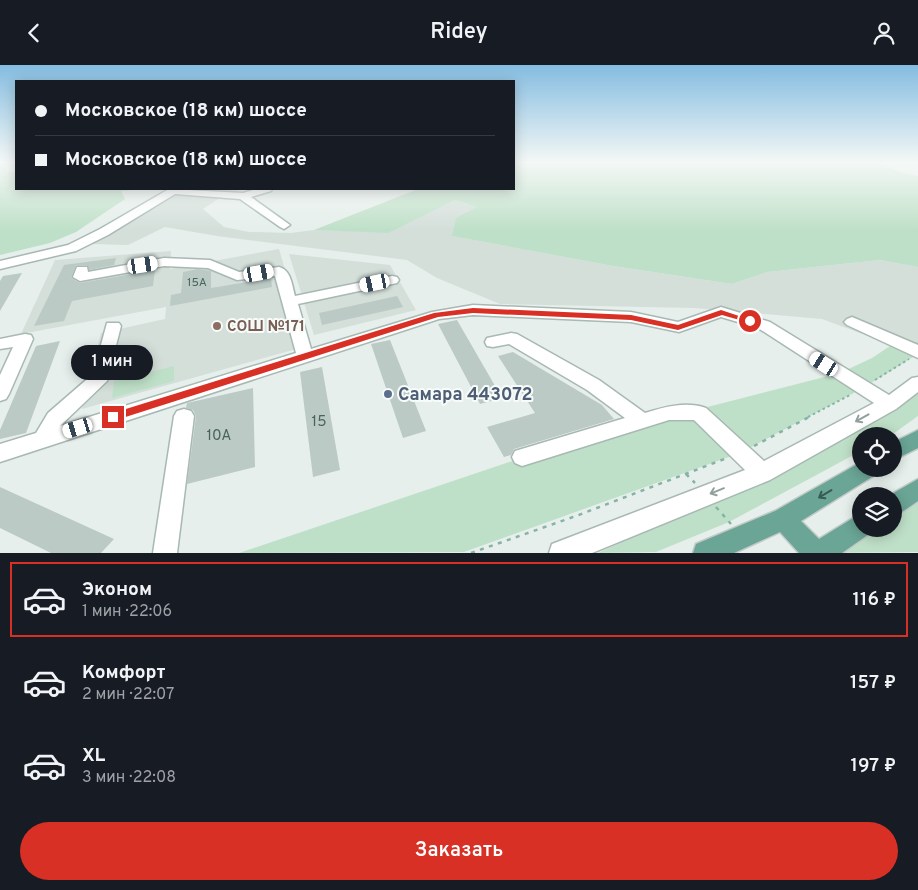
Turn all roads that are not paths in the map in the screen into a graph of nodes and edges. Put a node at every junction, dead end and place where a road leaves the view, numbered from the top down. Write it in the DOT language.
graph roads {
  1 [pos="175,190"];
  2 [pos="259,190"];
  3 [pos="236,193"];
  4 [pos="284,225"];
  5 [pos="1,266"];
  6 [pos="82,270"];
  7 [pos="392,280"];
  8 [pos="290,301"];
  9 [pos="852,322"];
  10 [pos="112,325"];
  11 [pos="493,342"];
  12 [pos="0,344"];
  13 [pos="305,356"];
  14 [pos="914,356"];
  15 [pos="918,383"];
  16 [pos="0,394"];
  17 [pos="889,404"];
  18 [pos="184,416"];
  19 [pos="641,420"];
  20 [pos="918,438"];
  21 [pos="43,439"];
  22 [pos="902,448"];
  23 [pos="0,453"];
  24 [pos="522,457"];
  25 [pos="762,473"];
  26 [pos="854,477"];
  27 [pos="918,489"];
  28 [pos="902,500"];
  29 [pos="784,519"];
  30 [pos="852,532"];
  31 [pos="165,553"];
  32 [pos="561,553"];
  33 [pos="705,553"];
  34 [pos="816,553"];
  35 [pos="820,553"];
  1 -- 3 [label="street"];
  1 -- 5 [label="street"];
  2 -- 3 [label="street"];
  3 -- 4 [label="street"];
  6 -- 8 [label="street"];
  7 -- 8 [label="street"];
  8 -- 13 [label="street"];
  9 -- 14 [label="street"];
  10 -- 21 [label="street"];
  11 -- 19 [label="street"];
  12 -- 16 [label="street"];
  13 -- 17 [label="street"];
  13 -- 21 [label="street"];
  15 -- 17 [label="street"];
  17 -- 25 [label="street, one-way"];
  18 -- 31 [label="street"];
  19 -- 24 [label="street"];
  19 -- 25 [label="street"];
  20 -- 22 [label="main road"];
  21 -- 23 [label="street"];
  25 -- 32 [label="street, one-way"];
  26 -- 29 [label="main road, one-way"];
  27 -- 28 [label="main road"];
  29 -- 33 [label="main road"];
  29 -- 34 [label="main road"];
  30 -- 35 [label="main road"];
}
